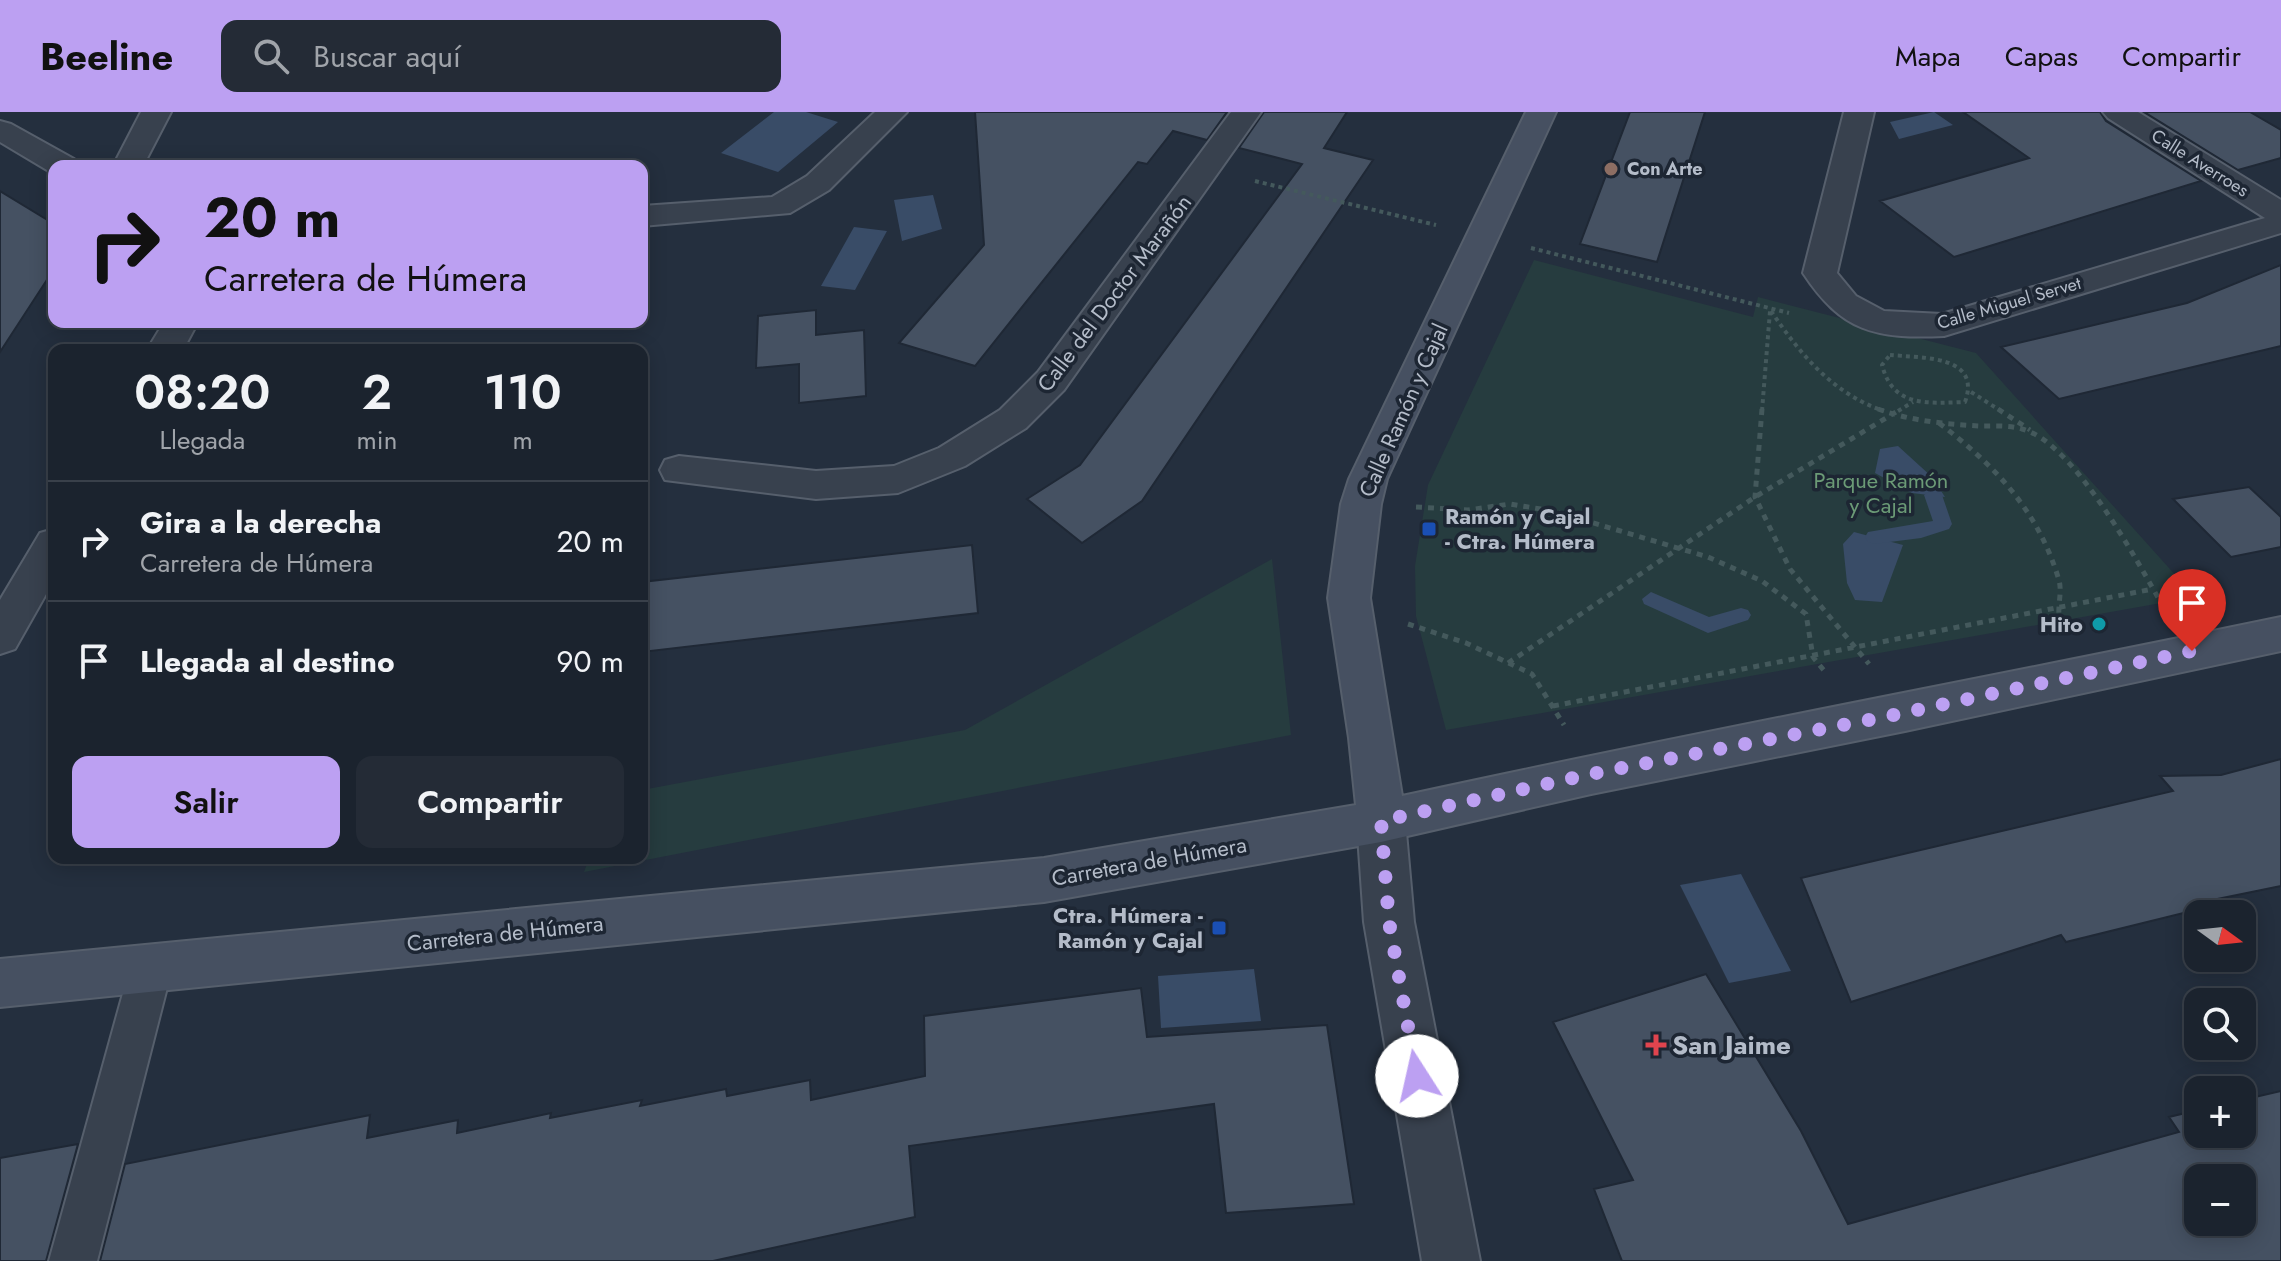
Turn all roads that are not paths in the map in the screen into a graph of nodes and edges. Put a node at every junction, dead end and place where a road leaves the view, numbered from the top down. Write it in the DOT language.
graph roads {
  1 [pos="156,112"];
  2 [pos="892,112"];
  3 [pos="1246,112"];
  4 [pos="1541,112"];
  5 [pos="1859,112"];
  6 [pos="2118,112"];
  7 [pos="0,130"];
  8 [pos="52,160"];
  9 [pos="131,160"];
  10 [pos="2281,214"];
  11 [pos="648,216"];
  12 [pos="2281,223"];
  13 [pos="679,470"];
  14 [pos="48,555"];
  15 [pos="2281,634"];
  16 [pos="0,637"];
  17 [pos="1381,821"];
  18 [pos="151,968"];
  19 [pos="0,983"];
  20 [pos="73,1261"];
  21 [pos="1451,1261"];
  1 -- 9 [label="street"];
  2 -- 11 [label="street"];
  3 -- 13 [label="street, Calle del Doctor Marañón"];
  4 -- 17 [label="street, Calle Ramón y Cajal"];
  5 -- 12 [label="street, Calle Miguel Servet"];
  6 -- 10 [label="street, Calle Averroes"];
  7 -- 8 [label="street"];
  14 -- 16 [label="street"];
  15 -- 17 [label="street, Carretera de Húmera"];
  17 -- 18 [label="street, Carretera de Húmera"];
  17 -- 21 [label="street"];
  18 -- 19 [label="street, Carretera de Húmera"];
  18 -- 20 [label="lane"];
}
